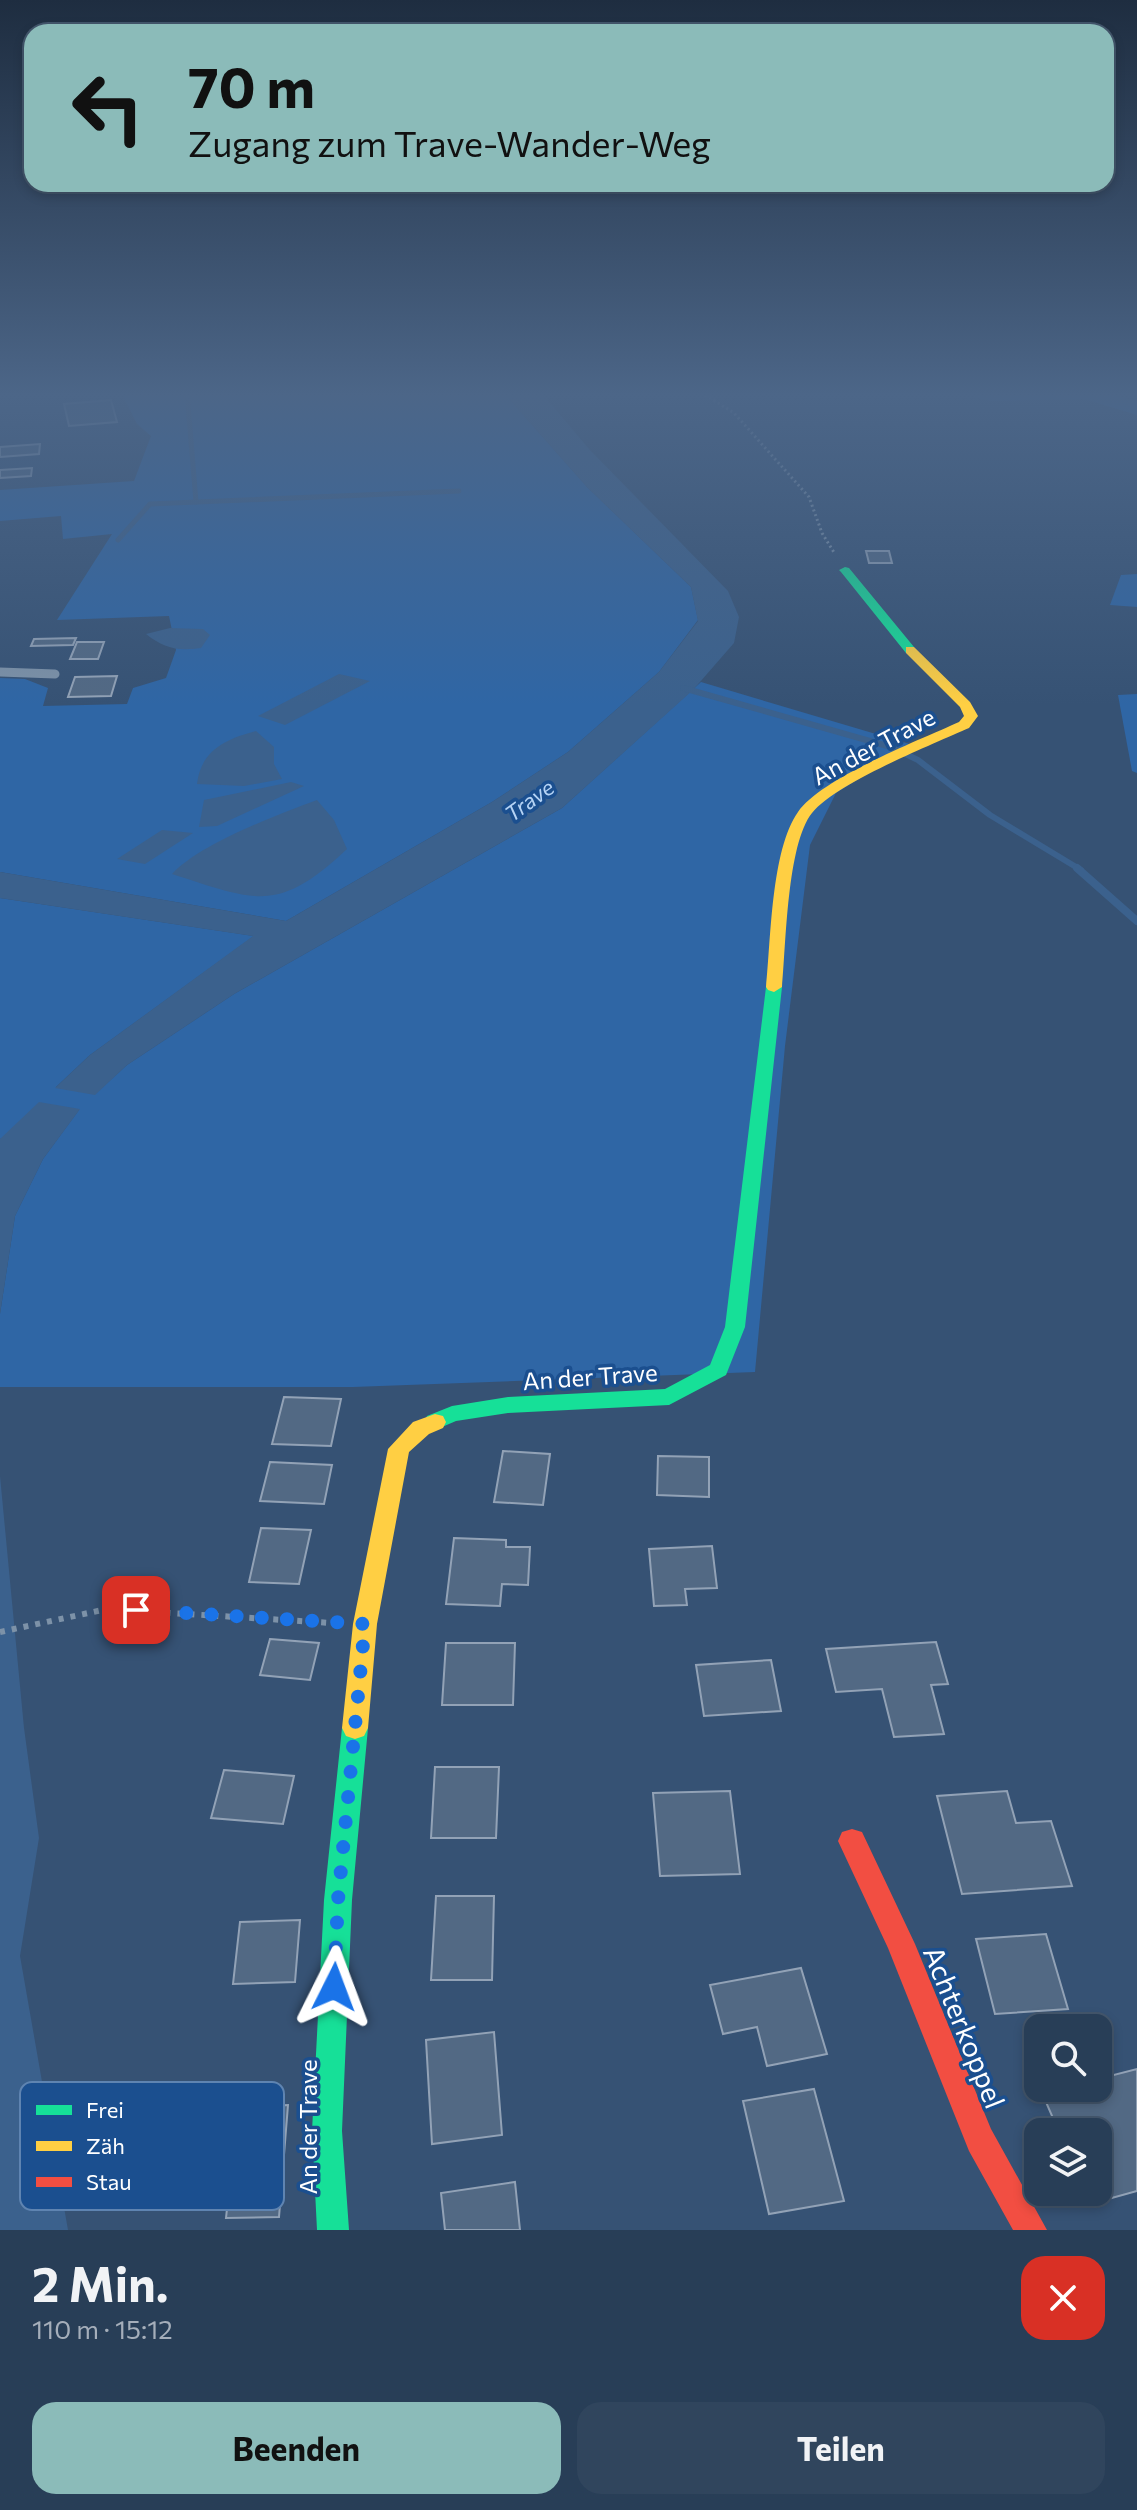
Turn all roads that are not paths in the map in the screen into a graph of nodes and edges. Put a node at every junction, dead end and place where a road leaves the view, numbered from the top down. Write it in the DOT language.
graph roads {
  1 [pos="845,570"];
  2 [pos="0,672"];
  3 [pos="55,674"];
  4 [pos="852,1841"];
  5 [pos="333,2230"];
  6 [pos="1031,2230"];
  1 -- 5 [label="street, An der Trave"];
  2 -- 3 [label="lane"];
  4 -- 6 [label="street, Achterkoppel"];
}
